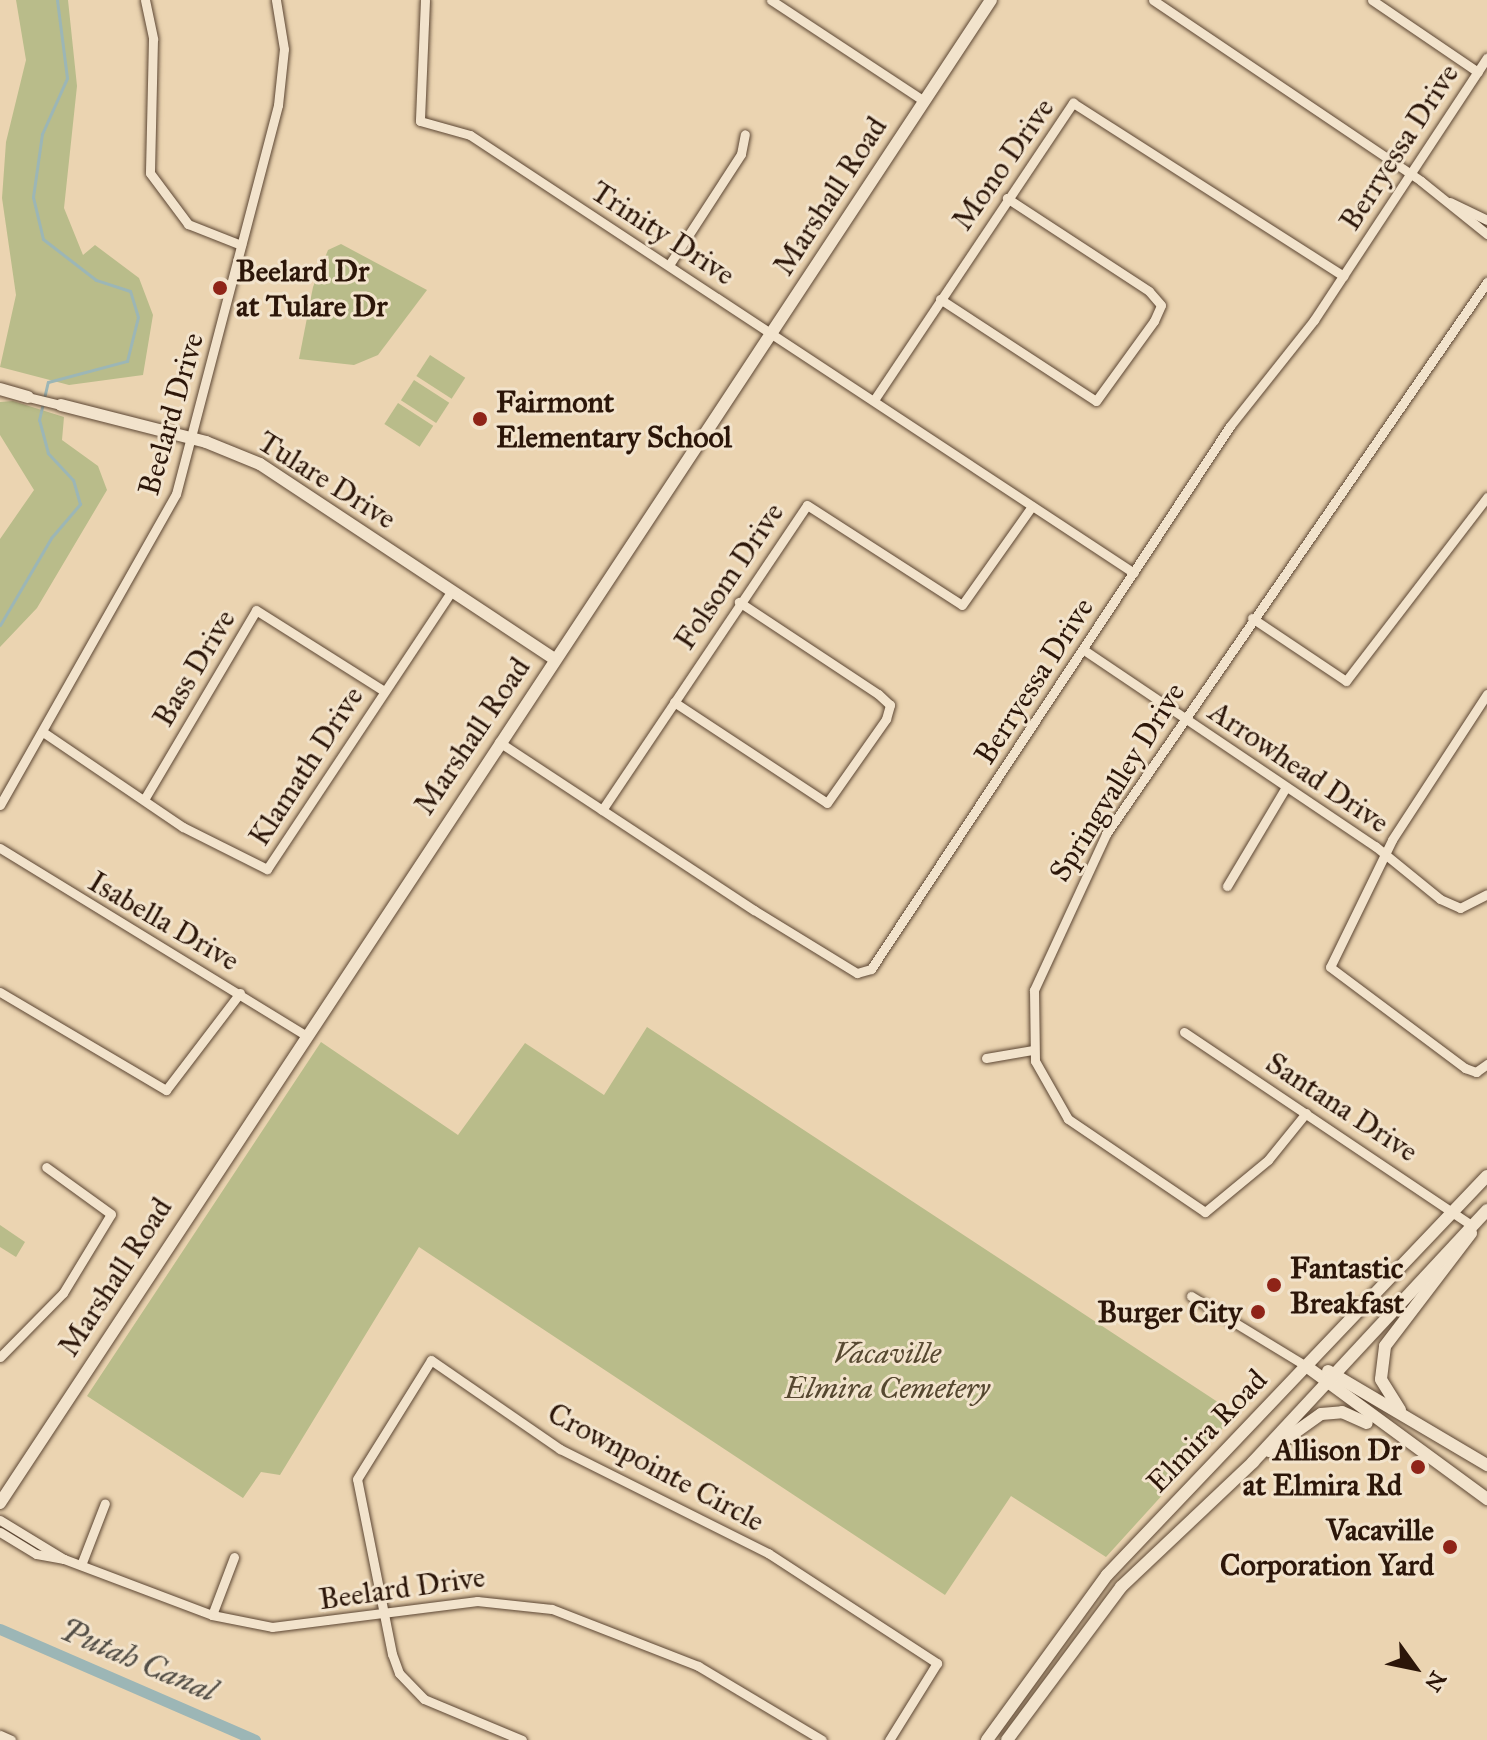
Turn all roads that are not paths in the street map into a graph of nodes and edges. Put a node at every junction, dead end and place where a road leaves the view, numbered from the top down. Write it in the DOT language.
graph roads {
  1 [pos="145,0"];
  2 [pos="276,0"];
  3 [pos="425,0"];
  4 [pos="771,0"];
  5 [pos="991,0"];
  6 [pos="1372,0"];
  7 [pos="1161,2"];
  8 [pos="1487,58"];
  9 [pos="1478,72"];
  10 [pos="924,101"];
  11 [pos="745,134"];
  12 [pos="1411,174"];
  13 [pos="1007,198"];
  14 [pos="1450,202"];
  15 [pos="1487,220"];
  16 [pos="1487,234"];
  17 [pos="241,245"];
  18 [pos="669,265"];
  19 [pos="1343,276"];
  20 [pos="1487,282"];
  21 [pos="940,299"];
  22 [pos="771,332"];
  23 [pos="0,389"];
  24 [pos="28,397"];
  25 [pos="874,400"];
  26 [pos="61,405"];
  27 [pos="191,438"];
  28 [pos="1487,497"];
  29 [pos="1032,506"];
  30 [pos="1134,573"];
  31 [pos="452,591"];
  32 [pos="739,602"];
  33 [pos="1252,618"];
  34 [pos="1084,650"];
  35 [pos="555,659"];
  36 [pos="384,691"];
  37 [pos="1487,694"];
  38 [pos="674,702"];
  39 [pos="1185,718"];
  40 [pos="43,732"];
  41 [pos="499,742"];
  42 [pos="1286,787"];
  43 [pos="145,798"];
  44 [pos="0,805"];
  45 [pos="602,810"];
  46 [pos="0,848"];
  47 [pos="1385,854"];
  48 [pos="1227,886"];
  49 [pos="1487,894"];
  50 [pos="0,992"];
  51 [pos="240,993"];
  52 [pos="1184,1032"];
  53 [pos="304,1034"];
  54 [pos="1033,1050"];
  55 [pos="986,1058"];
  56 [pos="1487,1064"];
  57 [pos="1306,1113"];
  58 [pos="46,1167"];
  59 [pos="1487,1176"];
  60 [pos="1455,1211"];
  61 [pos="1484,1213"];
  62 [pos="1471,1225"];
  63 [pos="1191,1296"];
  64 [pos="0,1357"];
  65 [pos="1306,1366"];
  66 [pos="1329,1377"];
  67 [pos="1400,1410"];
  68 [pos="1394,1436"];
  69 [pos="1253,1462"];
  70 [pos="1487,1465"];
  71 [pos="1487,1499"];
  72 [pos="0,1503"];
  73 [pos="105,1503"];
  74 [pos="0,1520"];
  75 [pos="0,1532"];
  76 [pos="234,1557"];
  77 [pos="64,1559"];
  78 [pos="81,1565"];
  79 [pos="384,1613"];
  80 [pos="212,1615"];
  81 [pos="0,1735"];
  82 [pos="11,1740"];
  83 [pos="522,1740"];
  84 [pos="822,1740"];
  85 [pos="889,1740"];
  86 [pos="987,1740"];
  87 [pos="1007,1740"];
  1 -- 17 [label="street"];
  2 -- 17 [label="street, Beelard Drive"];
  3 -- 18 [label="street, Trinity Drive"];
  4 -- 10 [label="street"];
  5 -- 10 [label="street, Marshall Road"];
  6 -- 9 [label="street"];
  7 -- 12 [label="street"];
  8 -- 9 [label="street, Berryessa Drive"];
  9 -- 12 [label="street, Berryessa Drive"];
  10 -- 22 [label="street, Marshall Road"];
  11 -- 18 [label="street"];
  12 -- 14 [label="street"];
  12 -- 19 [label="street, Berryessa Drive"];
  13 -- 19 [label="street, Mono Drive"];
  13 -- 21 [label="street, Mono Drive"];
  13 -- 21 [label="street"];
  14 -- 15 [label="street"];
  14 -- 16 [label="street"];
  17 -- 27 [label="street, Beelard Drive"];
  18 -- 22 [label="street, Trinity Drive"];
  19 -- 30 [label="street, Berryessa Drive"];
  20 -- 33 [label="street, Springvalley Drive"];
  21 -- 25 [label="street, Mono Drive"];
  22 -- 25 [label="street, Trinity Drive"];
  22 -- 35 [label="street, Marshall Road"];
  23 -- 24 [label="street, Tulare Drive"];
  24 -- 26 [label="street, Tulare Drive"];
  25 -- 29 [label="street, Trinity Drive"];
  26 -- 27 [label="street, Tulare Drive"];
  27 -- 31 [label="street, Tulare Drive"];
  27 -- 40 [label="street, Beelard Drive"];
  28 -- 33 [label="street"];
  29 -- 30 [label="street, Trinity Drive"];
  29 -- 32 [label="street, Folsom Drive"];
  30 -- 34 [label="street, Berryessa Drive"];
  31 -- 35 [label="street, Tulare Drive"];
  31 -- 36 [label="street, Klamath Drive"];
  32 -- 38 [label="street, Folsom Drive"];
  32 -- 38 [label="street"];
  33 -- 39 [label="street, Springvalley Drive"];
  34 -- 39 [label="street, Arrowhead Drive"];
  34 -- 45 [label="street, Berryessa Drive"];
  35 -- 41 [label="street, Marshall Road"];
  36 -- 43 [label="street, Klamath Drive"];
  36 -- 43 [label="street, Bass Drive"];
  37 -- 47 [label="street"];
  38 -- 45 [label="street, Folsom Drive"];
  39 -- 42 [label="street, Arrowhead Drive"];
  39 -- 54 [label="street, Springvalley Drive"];
  40 -- 43 [label="street, Klamath Drive"];
  40 -- 44 [label="street, Beelard Drive"];
  41 -- 45 [label="street, Berryessa Drive"];
  41 -- 53 [label="street, Marshall Road"];
  42 -- 47 [label="street, Arrowhead Drive"];
  42 -- 48 [label="street"];
  46 -- 51 [label="street, Isabella Drive"];
  47 -- 49 [label="street, Arrowhead Drive"];
  47 -- 56 [label="street"];
  50 -- 51 [label="street"];
  51 -- 53 [label="street, Isabella Drive"];
  52 -- 57 [label="street, Santana Drive"];
  53 -- 72 [label="street, Marshall Road"];
  54 -- 55 [label="street"];
  54 -- 57 [label="street, Springvalley Drive"];
  57 -- 60 [label="street, Santana Drive"];
  58 -- 64 [label="street"];
  59 -- 60 [label="street, Elmira Road"];
  60 -- 62 [label="street, Santana Drive"];
  60 -- 65 [label="street, Elmira Road"];
  61 -- 62 [label="street, Elmira Road"];
  61 -- 67 [label="street"];
  62 -- 66 [label="street, Elmira Road"];
  63 -- 65 [label="street"];
  65 -- 66 [label="street"];
  65 -- 86 [label="street, Elmira Road"];
  66 -- 67 [label="street"];
  66 -- 68 [label="street"];
  66 -- 69 [label="street, Elmira Road"];
  67 -- 70 [label="street"];
  68 -- 69 [label="street"];
  68 -- 71 [label="street"];
  69 -- 87 [label="street, Elmira Road"];
  73 -- 78 [label="street"];
  74 -- 77 [label="street, Beelard Drive"];
  75 -- 77 [label="street, Beelard Drive"];
  76 -- 80 [label="street"];
  77 -- 78 [label="street, Beelard Drive"];
  78 -- 80 [label="street, Beelard Drive"];
  79 -- 80 [label="street, Beelard Drive"];
  79 -- 83 [label="street"];
  79 -- 84 [label="street, Beelard Drive"];
  79 -- 85 [label="street, Crownpointe Circle"];
  81 -- 82 [label="street"];
}
